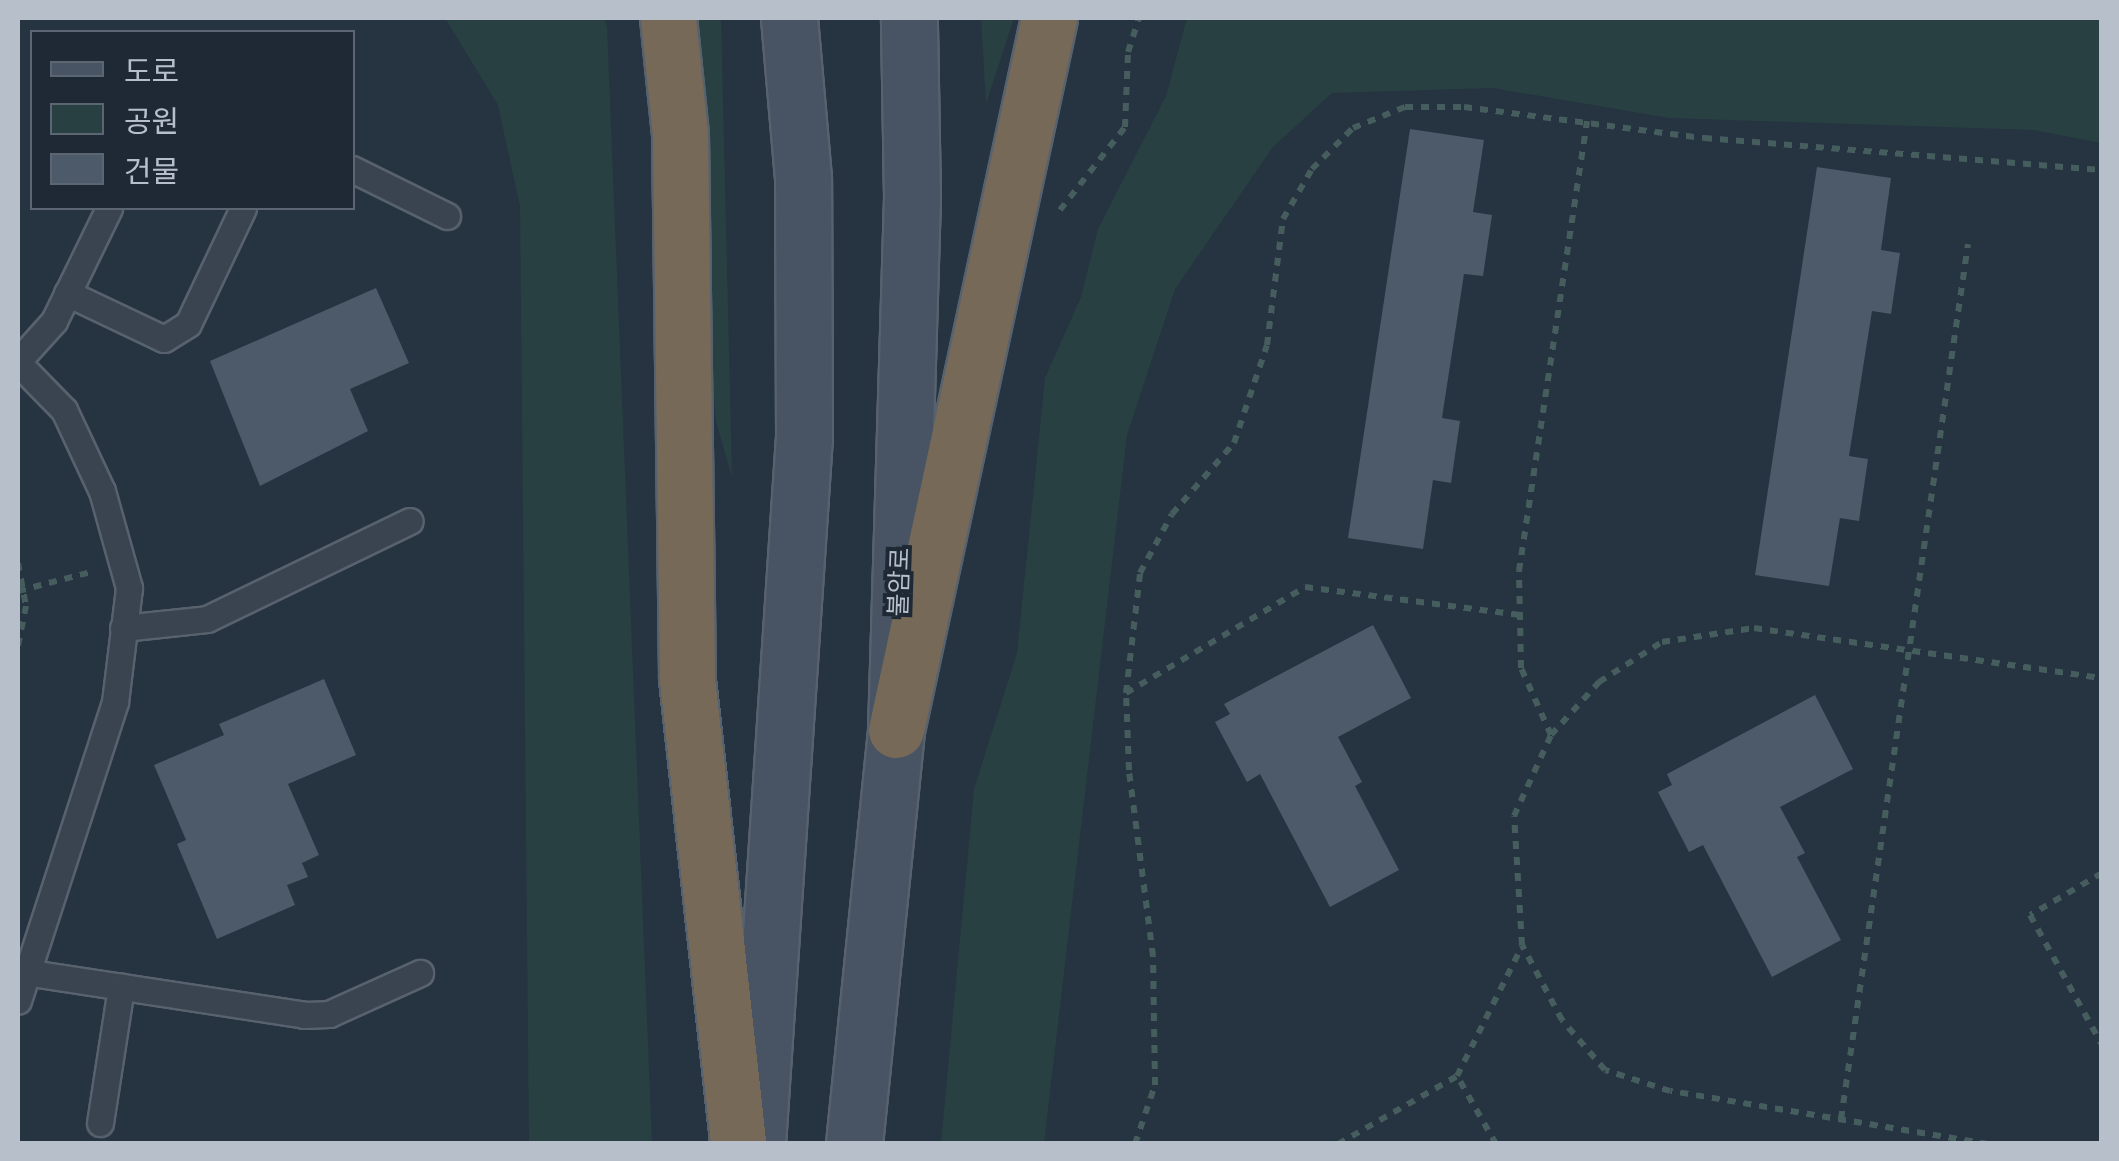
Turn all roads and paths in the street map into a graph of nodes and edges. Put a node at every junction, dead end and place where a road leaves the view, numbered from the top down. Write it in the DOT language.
graph roads {
  1 [pos="668,18"];
  2 [pos="790,18"];
  3 [pos="910,18"];
  4 [pos="1048,18"];
  5 [pos="1139,18"];
  6 [pos="1587,122"];
  7 [pos="355,170"];
  8 [pos="2102,170"];
  9 [pos="108,210"];
  10 [pos="242,210"];
  11 [pos="1056,215"];
  12 [pos="447,216"];
  13 [pos="1968,244"];
  14 [pos="68,293"];
  15 [pos="18,362"];
  16 [pos="410,521"];
  17 [pos="18,562"];
  18 [pos="122,564"];
  19 [pos="20,590"];
  20 [pos="1520,615"];
  21 [pos="124,628"];
  22 [pos="18,646"];
  23 [pos="1909,650"];
  24 [pos="2102,678"];
  25 [pos="1126,693"];
  26 [pos="896,730"];
  27 [pos="1552,735"];
  28 [pos="2102,874"];
  29 [pos="1522,945"];
  30 [pos="22,971"];
  31 [pos="420,974"];
  32 [pos="121,987"];
  33 [pos="18,1001"];
  34 [pos="2102,1045"];
  35 [pos="1458,1076"];
  36 [pos="1841,1119"];
  37 [pos="100,1122"];
  38 [pos="738,1144"];
  39 [pos="757,1144"];
  40 [pos="854,1144"];
  41 [pos="1134,1144"];
  42 [pos="1338,1144"];
  43 [pos="1496,1144"];
  44 [pos="1988,1144"];
  1 -- 38 [label="highway"];
  2 -- 39 [label="street"];
  3 -- 26 [label="street, 불암로"];
  4 -- 26 [label="highway"];
  5 -- 11 [label="path"];
  6 -- 20 [label="path"];
  7 -- 12 [label="lane"];
  8 -- 25 [label="path"];
  9 -- 14 [label="lane"];
  10 -- 14 [label="lane"];
  13 -- 23 [label="path"];
  14 -- 15 [label="lane"];
  15 -- 18 [label="lane"];
  16 -- 21 [label="lane"];
  17 -- 19 [label="path"];
  18 -- 19 [label="path"];
  18 -- 21 [label="lane"];
  19 -- 22 [label="path"];
  20 -- 25 [label="path"];
  20 -- 27 [label="path"];
  21 -- 30 [label="lane"];
  23 -- 24 [label="path"];
  23 -- 27 [label="path"];
  23 -- 36 [label="path"];
  25 -- 41 [label="path"];
  26 -- 40 [label="street, 불암로"];
  27 -- 29 [label="path"];
  28 -- 34 [label="path"];
  29 -- 35 [label="path"];
  29 -- 36 [label="path"];
  30 -- 32 [label="lane"];
  30 -- 33 [label="lane"];
  31 -- 32 [label="lane"];
  32 -- 37 [label="lane"];
  35 -- 42 [label="path"];
  35 -- 43 [label="path"];
  36 -- 44 [label="path"];
}
